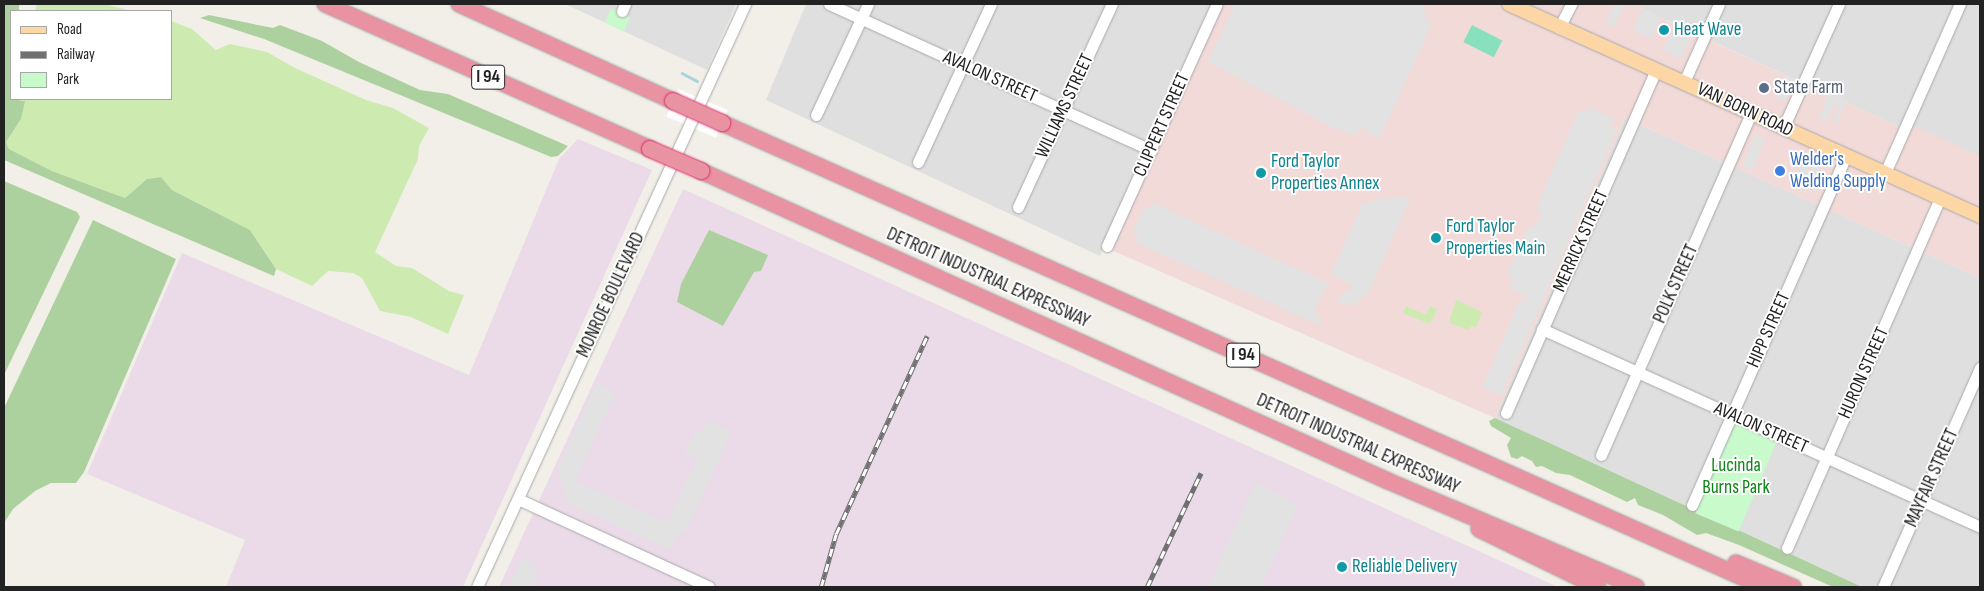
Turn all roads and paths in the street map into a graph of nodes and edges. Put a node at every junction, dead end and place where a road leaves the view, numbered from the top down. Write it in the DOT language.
graph roads {
  1 [pos="325,4"];
  2 [pos="459,4"];
  3 [pos="745,4"];
  4 [pos="829,4"];
  5 [pos="868,4"];
  6 [pos="991,4"];
  7 [pos="1112,4"];
  8 [pos="1217,4"];
  9 [pos="1509,4"];
  10 [pos="1571,4"];
  11 [pos="1719,4"];
  12 [pos="1839,4"];
  13 [pos="1960,4"];
  14 [pos="861,18"];
  15 [pos="1559,28"];
  16 [pos="962,64"];
  17 [pos="1656,70"];
  18 [pos="1684,82"];
  19 [pos="1063,110"];
  20 [pos="1751,113"];
  21 [pos="816,115"];
  22 [pos="1783,128"];
  23 [pos="1151,150"];
  24 [pos="1846,156"];
  25 [pos="918,162"];
  26 [pos="1884,173"];
  27 [pos="1940,198"];
  28 [pos="1018,207"];
  29 [pos="1980,216"];
  30 [pos="1107,246"];
  31 [pos="1542,329"];
  32 [pos="1980,368"];
  33 [pos="1637,372"];
  34 [pos="1506,413"];
  35 [pos="1732,415"];
  36 [pos="1601,455"];
  37 [pos="1826,458"];
  38 [pos="1388,482"];
  39 [pos="1553,493"];
  40 [pos="518,500"];
  41 [pos="1922,500"];
  42 [pos="1692,505"];
  43 [pos="1980,527"];
  44 [pos="1787,548"];
  45 [pos="477,587"];
  46 [pos="709,587"];
  47 [pos="1598,587"];
  48 [pos="1636,587"];
  49 [pos="1764,587"];
  50 [pos="1793,587"];
  51 [pos="1883,587"];
  1 -- 38 [label="highway, DETROIT INDUSTRIAL EXPRESSWAY / I 94, bridge"];
  2 -- 39 [label="highway, DETROIT INDUSTRIAL EXPRESSWAY / I 94, bridge"];
  3 -- 40 [label="street, MONROE BOULEVARD"];
  4 -- 14 [label="street, AVALON STREET"];
  5 -- 14 [label="street"];
  6 -- 16 [label="street"];
  7 -- 19 [label="street, WILLIAMS STREET"];
  8 -- 23 [label="street, CLIPPERT STREET"];
  9 -- 15 [label="main road, VAN BORN ROAD"];
  10 -- 15 [label="street"];
  11 -- 18 [label="street"];
  12 -- 22 [label="street"];
  13 -- 26 [label="street"];
  14 -- 16 [label="street, AVALON STREET"];
  14 -- 21 [label="street"];
  15 -- 17 [label="main road, VAN BORN ROAD"];
  16 -- 19 [label="street, AVALON STREET"];
  16 -- 25 [label="street"];
  17 -- 18 [label="main road, VAN BORN ROAD"];
  17 -- 31 [label="street, MERRICK STREET"];
  18 -- 20 [label="main road, VAN BORN ROAD"];
  19 -- 23 [label="street, AVALON STREET"];
  19 -- 28 [label="street, WILLIAMS STREET"];
  20 -- 22 [label="main road, VAN BORN ROAD"];
  20 -- 33 [label="street, POLK STREET"];
  22 -- 24 [label="main road, VAN BORN ROAD"];
  23 -- 30 [label="street, CLIPPERT STREET"];
  24 -- 26 [label="main road, VAN BORN ROAD"];
  24 -- 35 [label="street, HIPP STREET"];
  26 -- 27 [label="main road, VAN BORN ROAD"];
  27 -- 29 [label="main road, VAN BORN ROAD"];
  27 -- 37 [label="street, HURON STREET"];
  31 -- 33 [label="street, AVALON STREET"];
  31 -- 34 [label="street, MERRICK STREET"];
  32 -- 41 [label="street, MAYFAIR STREET"];
  33 -- 35 [label="street, AVALON STREET"];
  33 -- 36 [label="street, POLK STREET"];
  35 -- 37 [label="street, AVALON STREET"];
  35 -- 42 [label="street, HIPP STREET"];
  37 -- 41 [label="street, AVALON STREET"];
  37 -- 44 [label="street, HURON STREET"];
  38 -- 47 [label="highway"];
  38 -- 48 [label="highway, DETROIT INDUSTRIAL EXPRESSWAY / I 94"];
  39 -- 49 [label="highway, DETROIT INDUSTRIAL EXPRESSWAY / I 94"];
  39 -- 50 [label="highway"];
  40 -- 45 [label="street, MONROE BOULEVARD"];
  40 -- 46 [label="street"];
  41 -- 43 [label="street, AVALON STREET"];
  41 -- 51 [label="street, MAYFAIR STREET"];
}
